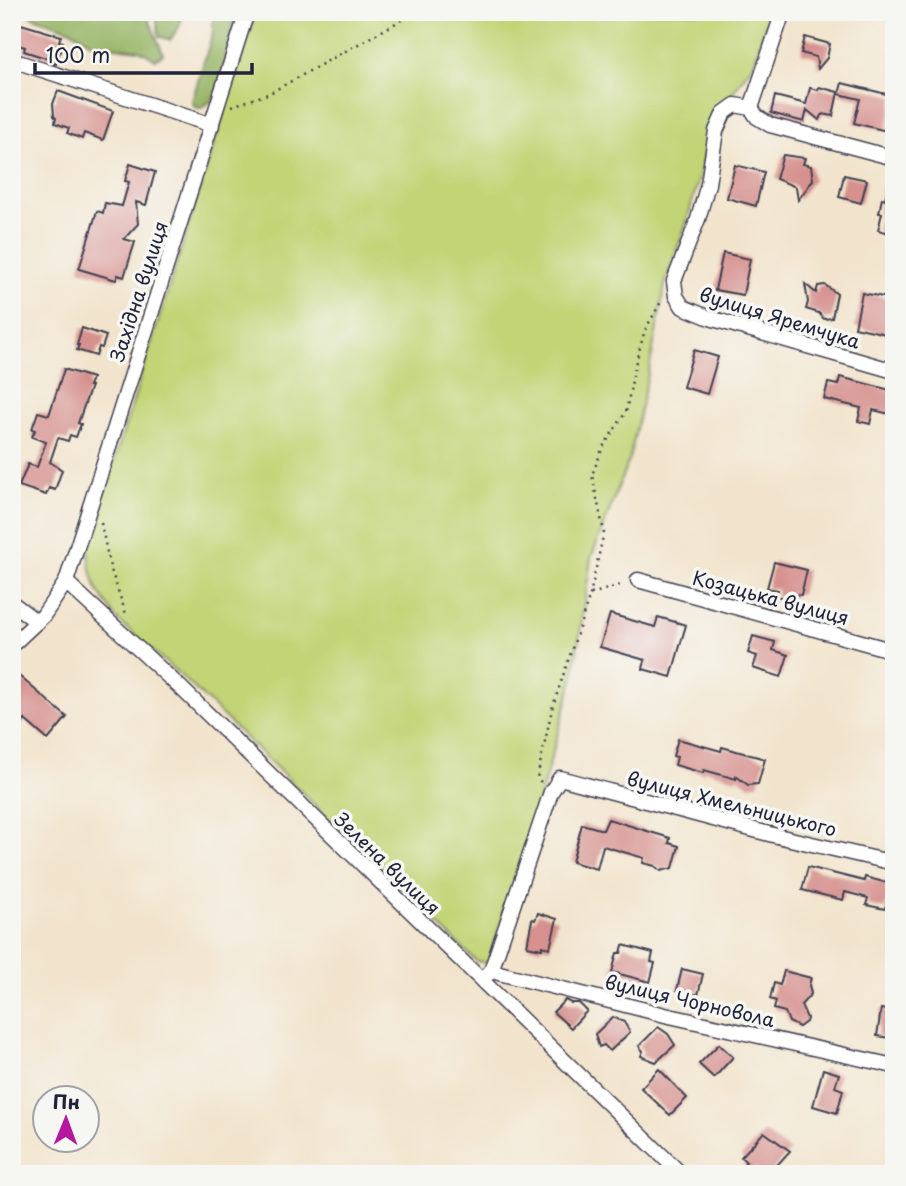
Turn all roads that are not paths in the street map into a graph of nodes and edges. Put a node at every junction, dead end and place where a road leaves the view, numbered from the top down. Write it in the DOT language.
graph roads {
  1 [pos="247,12"];
  2 [pos="783,12"];
  3 [pos="12,60"];
  4 [pos="751,108"];
  5 [pos="214,118"];
  6 [pos="894,158"];
  7 [pos="894,371"];
  8 [pos="638,580"];
  9 [pos="66,582"];
  10 [pos="12,603"];
  11 [pos="37,622"];
  12 [pos="12,645"];
  13 [pos="894,651"];
  14 [pos="894,863"];
  15 [pos="486,976"];
  16 [pos="894,1066"];
  17 [pos="681,1174"];
  1 -- 5 [label="street, Західна вулиця"];
  2 -- 4 [label="street"];
  3 -- 5 [label="street"];
  4 -- 6 [label="street"];
  4 -- 7 [label="street, вулиця Яремчука"];
  5 -- 9 [label="street, Західна вулиця"];
  8 -- 13 [label="street, Козацька вулиця"];
  9 -- 11 [label="street"];
  9 -- 15 [label="street, Зелена вулиця"];
  10 -- 11 [label="street"];
  11 -- 12 [label="street"];
  14 -- 15 [label="street, вулиця Хмельницького"];
  15 -- 16 [label="street, вулиця Чорновола"];
  15 -- 17 [label="street, Зелена вулиця"];
}
